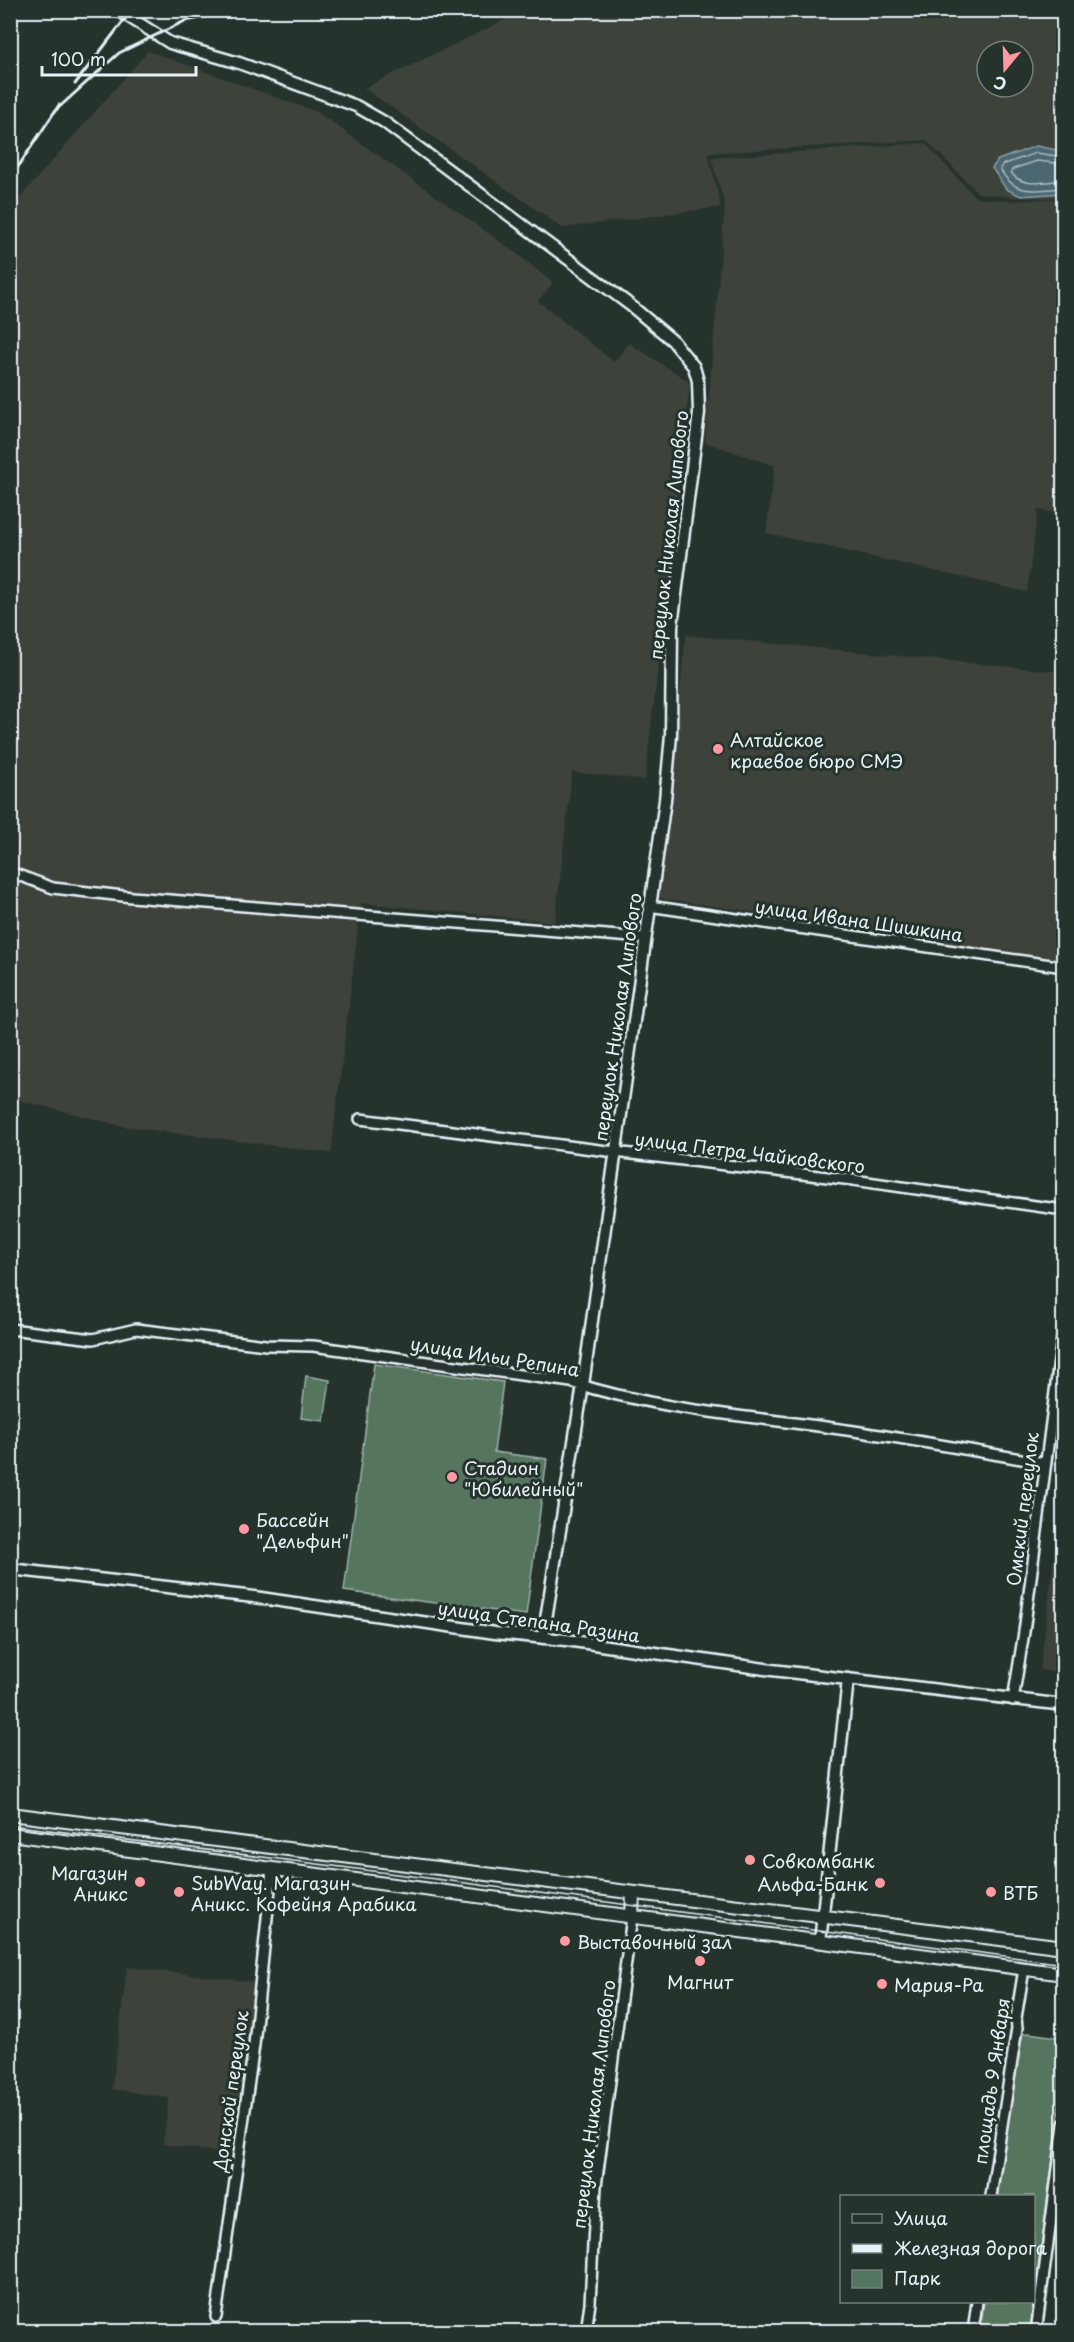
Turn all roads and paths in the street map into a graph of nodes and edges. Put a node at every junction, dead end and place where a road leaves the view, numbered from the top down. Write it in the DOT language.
graph roads {
  1 [pos="118,10"];
  2 [pos="10,872"];
  3 [pos="649,906"];
  4 [pos="644,938"];
  5 [pos="1064,967"];
  6 [pos="360,1119"];
  7 [pos="615,1152"];
  8 [pos="1064,1210"];
  9 [pos="1064,1322"];
  10 [pos="10,1329"];
  11 [pos="583,1385"];
  12 [pos="1044,1463"];
  13 [pos="10,1569"];
  14 [pos="543,1638"];
  15 [pos="848,1679"];
  16 [pos="1013,1700"];
  17 [pos="1064,1706"];
  18 [pos="10,1814"];
  19 [pos="10,1834"];
  20 [pos="272,1869"];
  21 [pos="633,1893"];
  22 [pos="822,1916"];
  23 [pos="632,1917"];
  24 [pos="820,1942"];
  25 [pos="1064,1947"];
  26 [pos="1024,1969"];
  27 [pos="1064,1974"];
  28 [pos="1064,2124"];
  29 [pos="991,2195"];
  30 [pos="977,2303"];
  31 [pos="216,2317"];
  32 [pos="586,2331"];
  33 [pos="973,2331"];
  34 [pos="1036,2331"];
  1 -- 3 [label="street, переулок Николая Липового"];
  2 -- 4 [label="street"];
  3 -- 4 [label="street, переулок Николая Липового"];
  3 -- 5 [label="street, улица Ивана Шишкина"];
  4 -- 7 [label="street, переулок Николая Липового"];
  6 -- 7 [label="street, улица Петра Чайковского"];
  7 -- 8 [label="street, улица Петра Чайковского"];
  7 -- 11 [label="street, переулок Николая Липового"];
  9 -- 12 [label="street, Омский переулок"];
  10 -- 11 [label="street, улица Ильи Репина"];
  11 -- 12 [label="street, улица Ильи Репина"];
  11 -- 14 [label="street, переулок Николая Липового"];
  12 -- 16 [label="street, Омский переулок"];
  13 -- 14 [label="street, улица Степана Разина"];
  14 -- 15 [label="street, улица Степана Разина"];
  15 -- 16 [label="street, улица Степана Разина"];
  15 -- 22 [label="street"];
  16 -- 17 [label="street, улица Степана Разина"];
  18 -- 21 [label="main road"];
  19 -- 20 [label="main road"];
  20 -- 23 [label="main road"];
  20 -- 31 [label="street, Донской переулок"];
  21 -- 22 [label="main road"];
  21 -- 23 [label="main road"];
  22 -- 24 [label="street"];
  22 -- 25 [label="main road"];
  23 -- 24 [label="main road"];
  23 -- 32 [label="street, переулок Николая Липового"];
  24 -- 26 [label="main road"];
  26 -- 27 [label="main road"];
  26 -- 29 [label="street, площадь 9 Января"];
  28 -- 34 [label="street"];
  30 -- 33 [label="street"];
}
